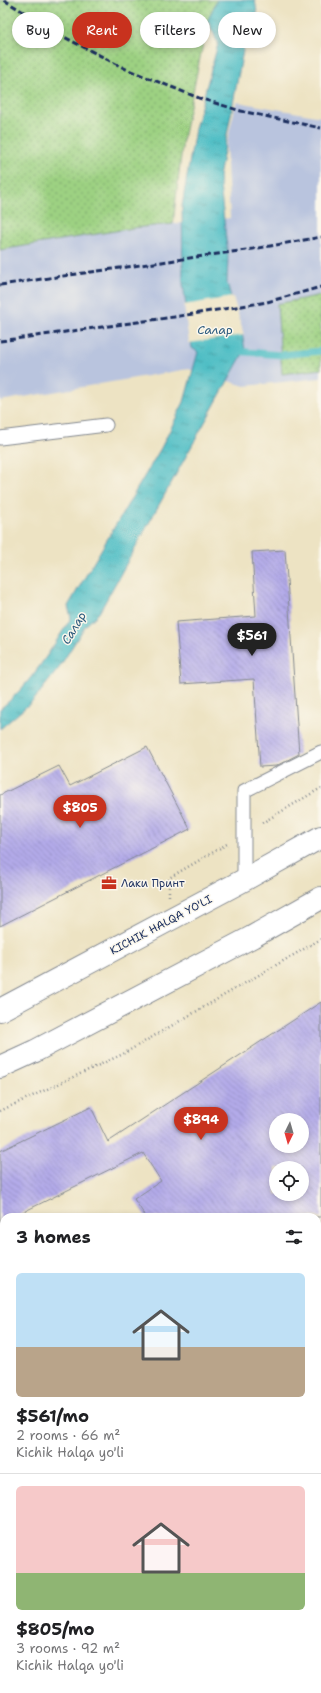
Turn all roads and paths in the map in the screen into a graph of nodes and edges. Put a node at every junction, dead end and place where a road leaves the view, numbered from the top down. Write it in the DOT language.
graph roads {
  1 [pos="106,425"];
  2 [pos="0,438"];
  3 [pos="321,752"];
  4 [pos="321,788"];
  5 [pos="243,834"];
  6 [pos="321,837"];
  7 [pos="244,880"];
  8 [pos="321,898"];
  9 [pos="168,901"];
  10 [pos="321,939"];
  11 [pos="4,1008"];
  12 [pos="0,1067"];
  13 [pos="0,1111"];
  1 -- 2 [label="lane"];
  3 -- 5 [label="lane"];
  4 -- 5 [label="path"];
  5 -- 7 [label="lane"];
  5 -- 9 [label="path"];
  6 -- 7 [label="main road, KICHIK HALQA YO'LI"];
  7 -- 11 [label="main road, KICHIK HALQA YO'LI"];
  8 -- 12 [label="main road"];
  10 -- 13 [label="path"];
}
